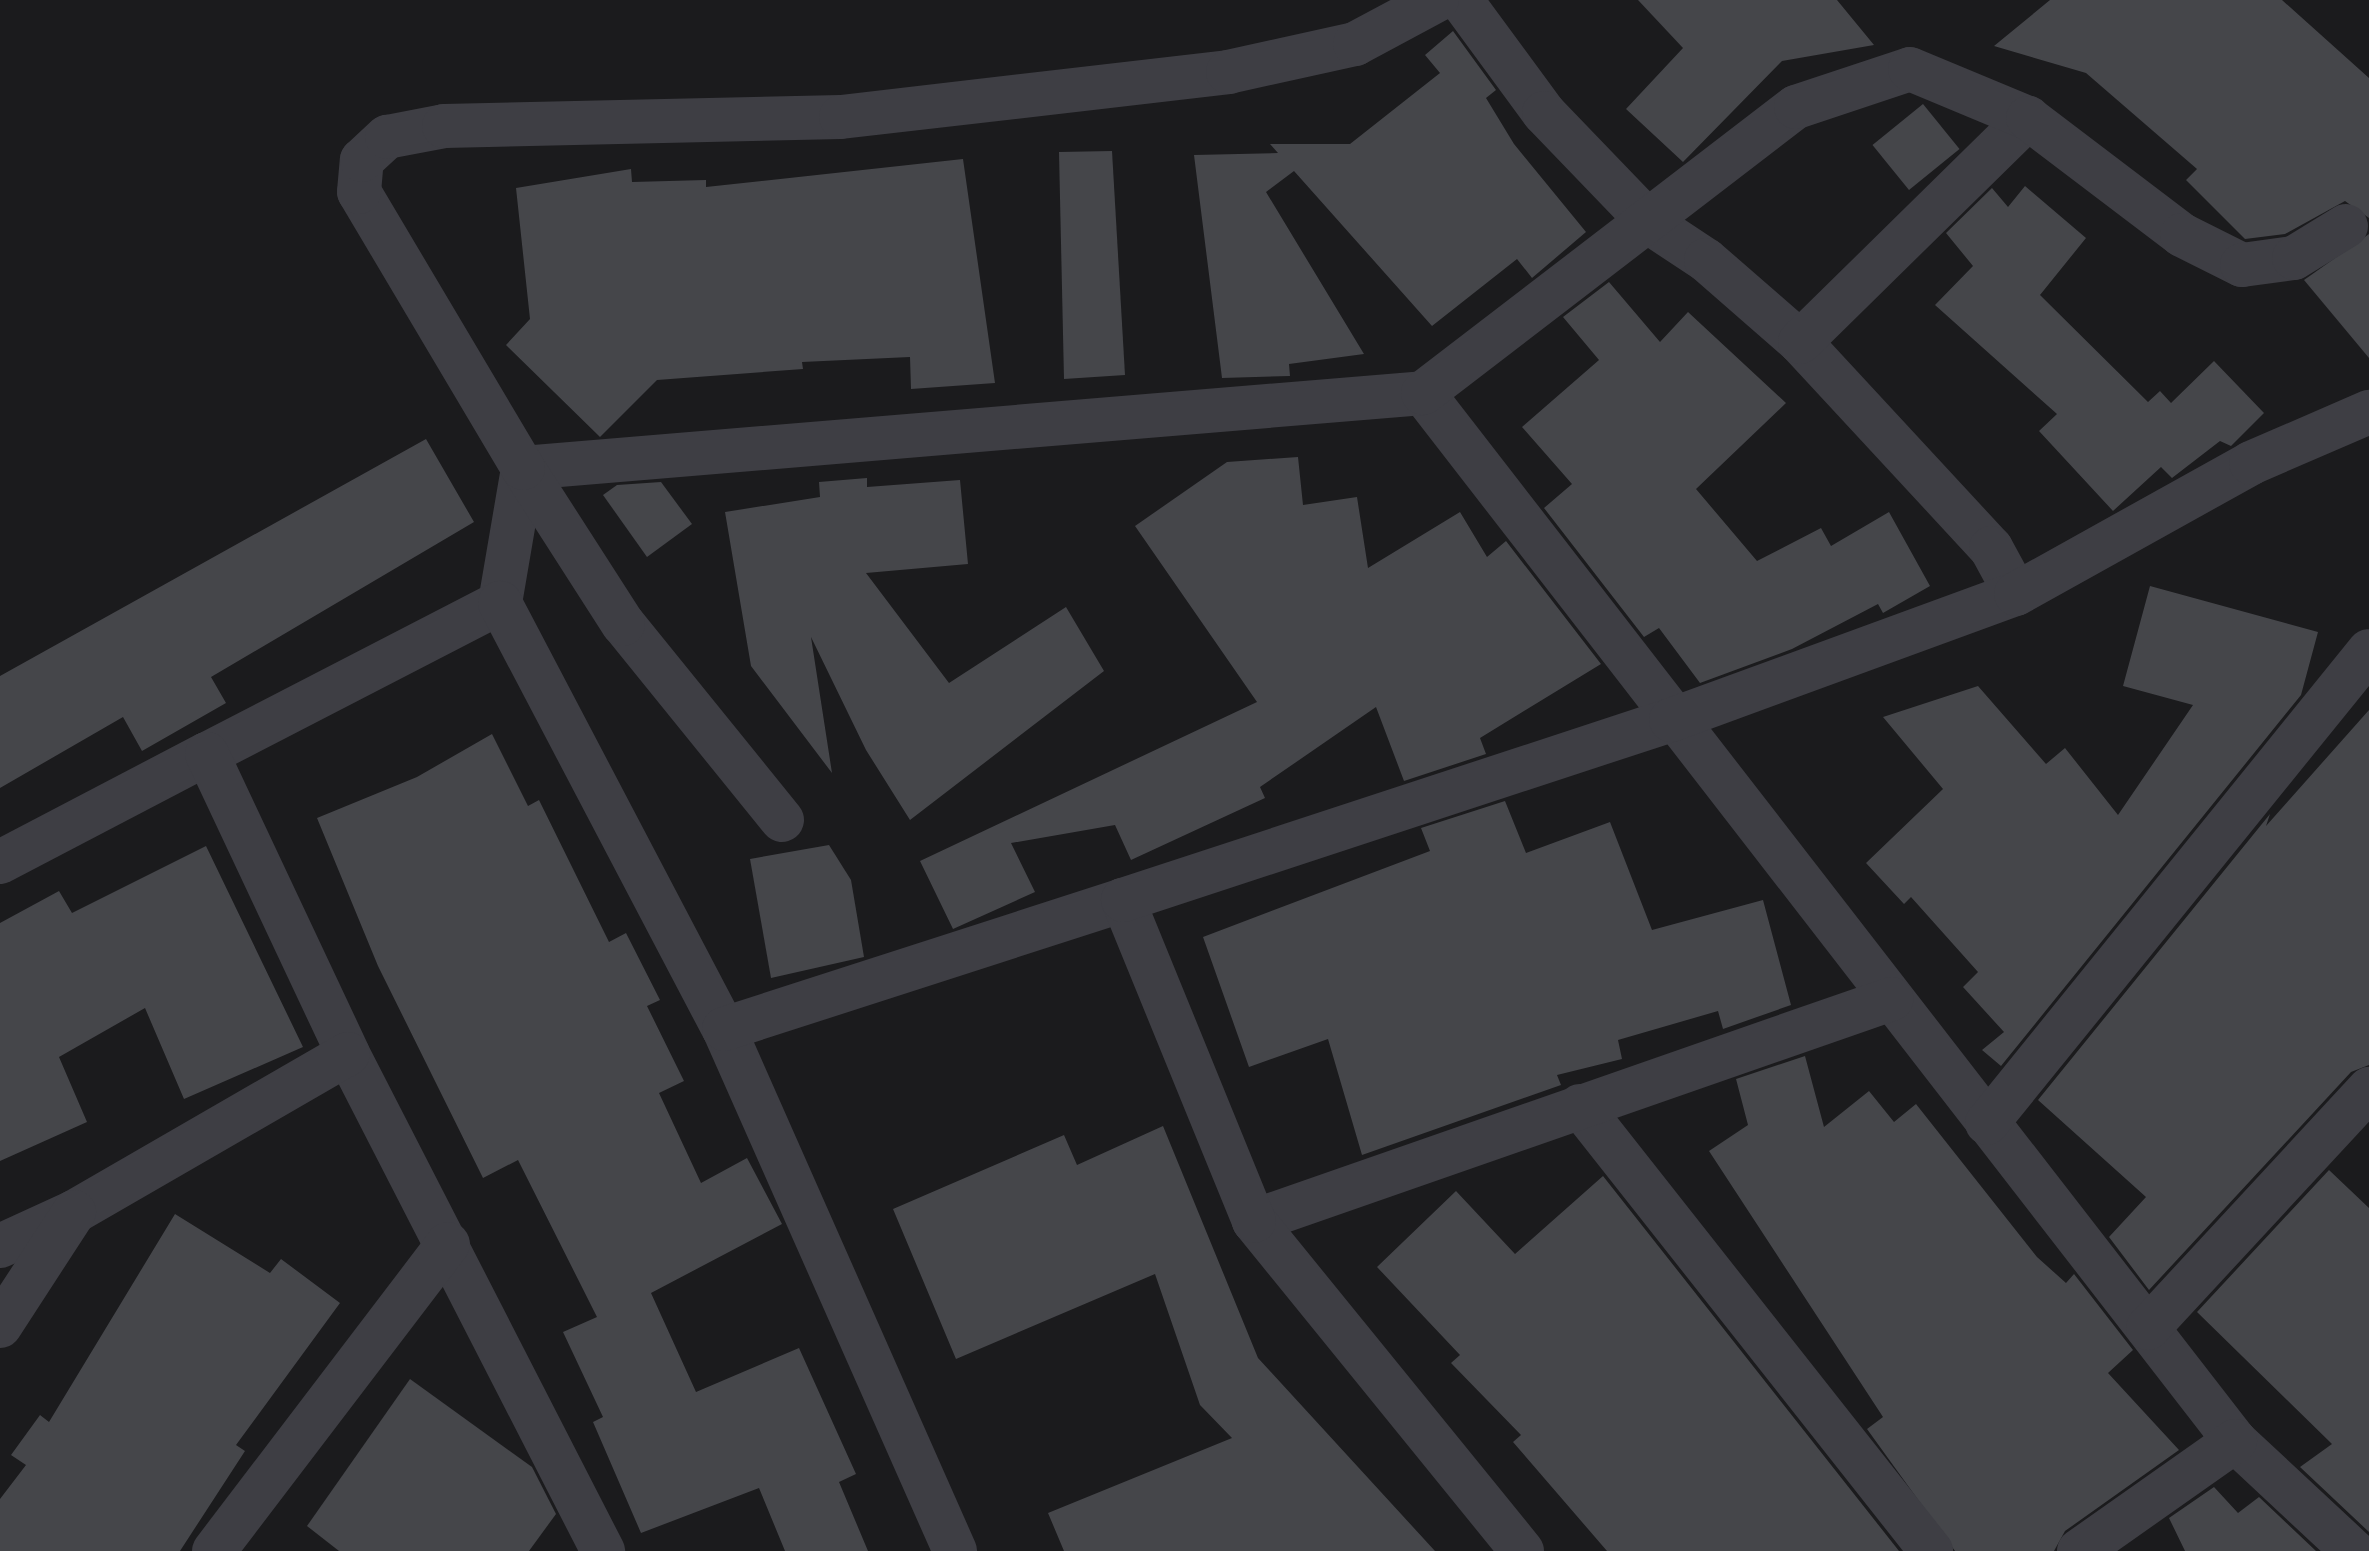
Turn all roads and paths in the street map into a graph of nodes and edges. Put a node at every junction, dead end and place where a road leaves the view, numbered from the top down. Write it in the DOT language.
graph roads {
  1 [pos="1437,0"];
  2 [pos="1461,0"];
  3 [pos="2028,118"];
  4 [pos="1650,223"];
  5 [pos="2346,226"];
  6 [pos="1800,342"];
  7 [pos="1423,393"];
  8 [pos="2369,412"];
  9 [pos="523,468"];
  10 [pos="2016,594"];
  11 [pos="500,603"];
  12 [pos="2369,651"];
  13 [pos="1671,720"];
  14 [pos="207,754"];
  15 [pos="782,820"];
  16 [pos="0,862"];
  17 [pos="1123,900"];
  18 [pos="1891,999"];
  19 [pos="724,1029"];
  20 [pos="348,1054"];
  21 [pos="2369,1089"];
  22 [pos="1580,1106"];
  23 [pos="1987,1123"];
  24 [pos="74,1212"];
  25 [pos="1254,1221"];
  26 [pos="448,1244"];
  27 [pos="0,1246"];
  28 [pos="0,1326"];
  29 [pos="2148,1328"];
  30 [pos="2235,1441"];
  31 [pos="592,1544"];
  32 [pos="214,1551"];
  33 [pos="955,1551"];
  34 [pos="1522,1551"];
  35 [pos="1931,1551"];
  36 [pos="2079,1551"];
  37 [pos="2353,1551"];
  1 -- 9 [label="street"];
  2 -- 4 [label="street"];
  3 -- 4 [label="street"];
  3 -- 5 [label="street"];
  3 -- 6 [label="street"];
  4 -- 6 [label="street"];
  4 -- 7 [label="street"];
  6 -- 10 [label="street"];
  7 -- 9 [label="street"];
  7 -- 13 [label="street"];
  8 -- 10 [label="street"];
  9 -- 11 [label="street"];
  9 -- 15 [label="street"];
  10 -- 13 [label="street"];
  11 -- 14 [label="street"];
  11 -- 19 [label="street"];
  12 -- 23 [label="street"];
  13 -- 17 [label="street"];
  13 -- 18 [label="street"];
  14 -- 16 [label="street"];
  14 -- 20 [label="street"];
  17 -- 19 [label="street"];
  17 -- 25 [label="street"];
  18 -- 22 [label="street"];
  18 -- 23 [label="street"];
  19 -- 33 [label="street"];
  20 -- 24 [label="street"];
  20 -- 26 [label="street"];
  21 -- 29 [label="street"];
  22 -- 25 [label="street"];
  22 -- 35 [label="street"];
  23 -- 29 [label="street"];
  24 -- 27 [label="street"];
  24 -- 28 [label="street"];
  25 -- 34 [label="street"];
  26 -- 31 [label="street"];
  26 -- 32 [label="street"];
  29 -- 30 [label="street"];
  30 -- 36 [label="street"];
  30 -- 37 [label="street"];
}
